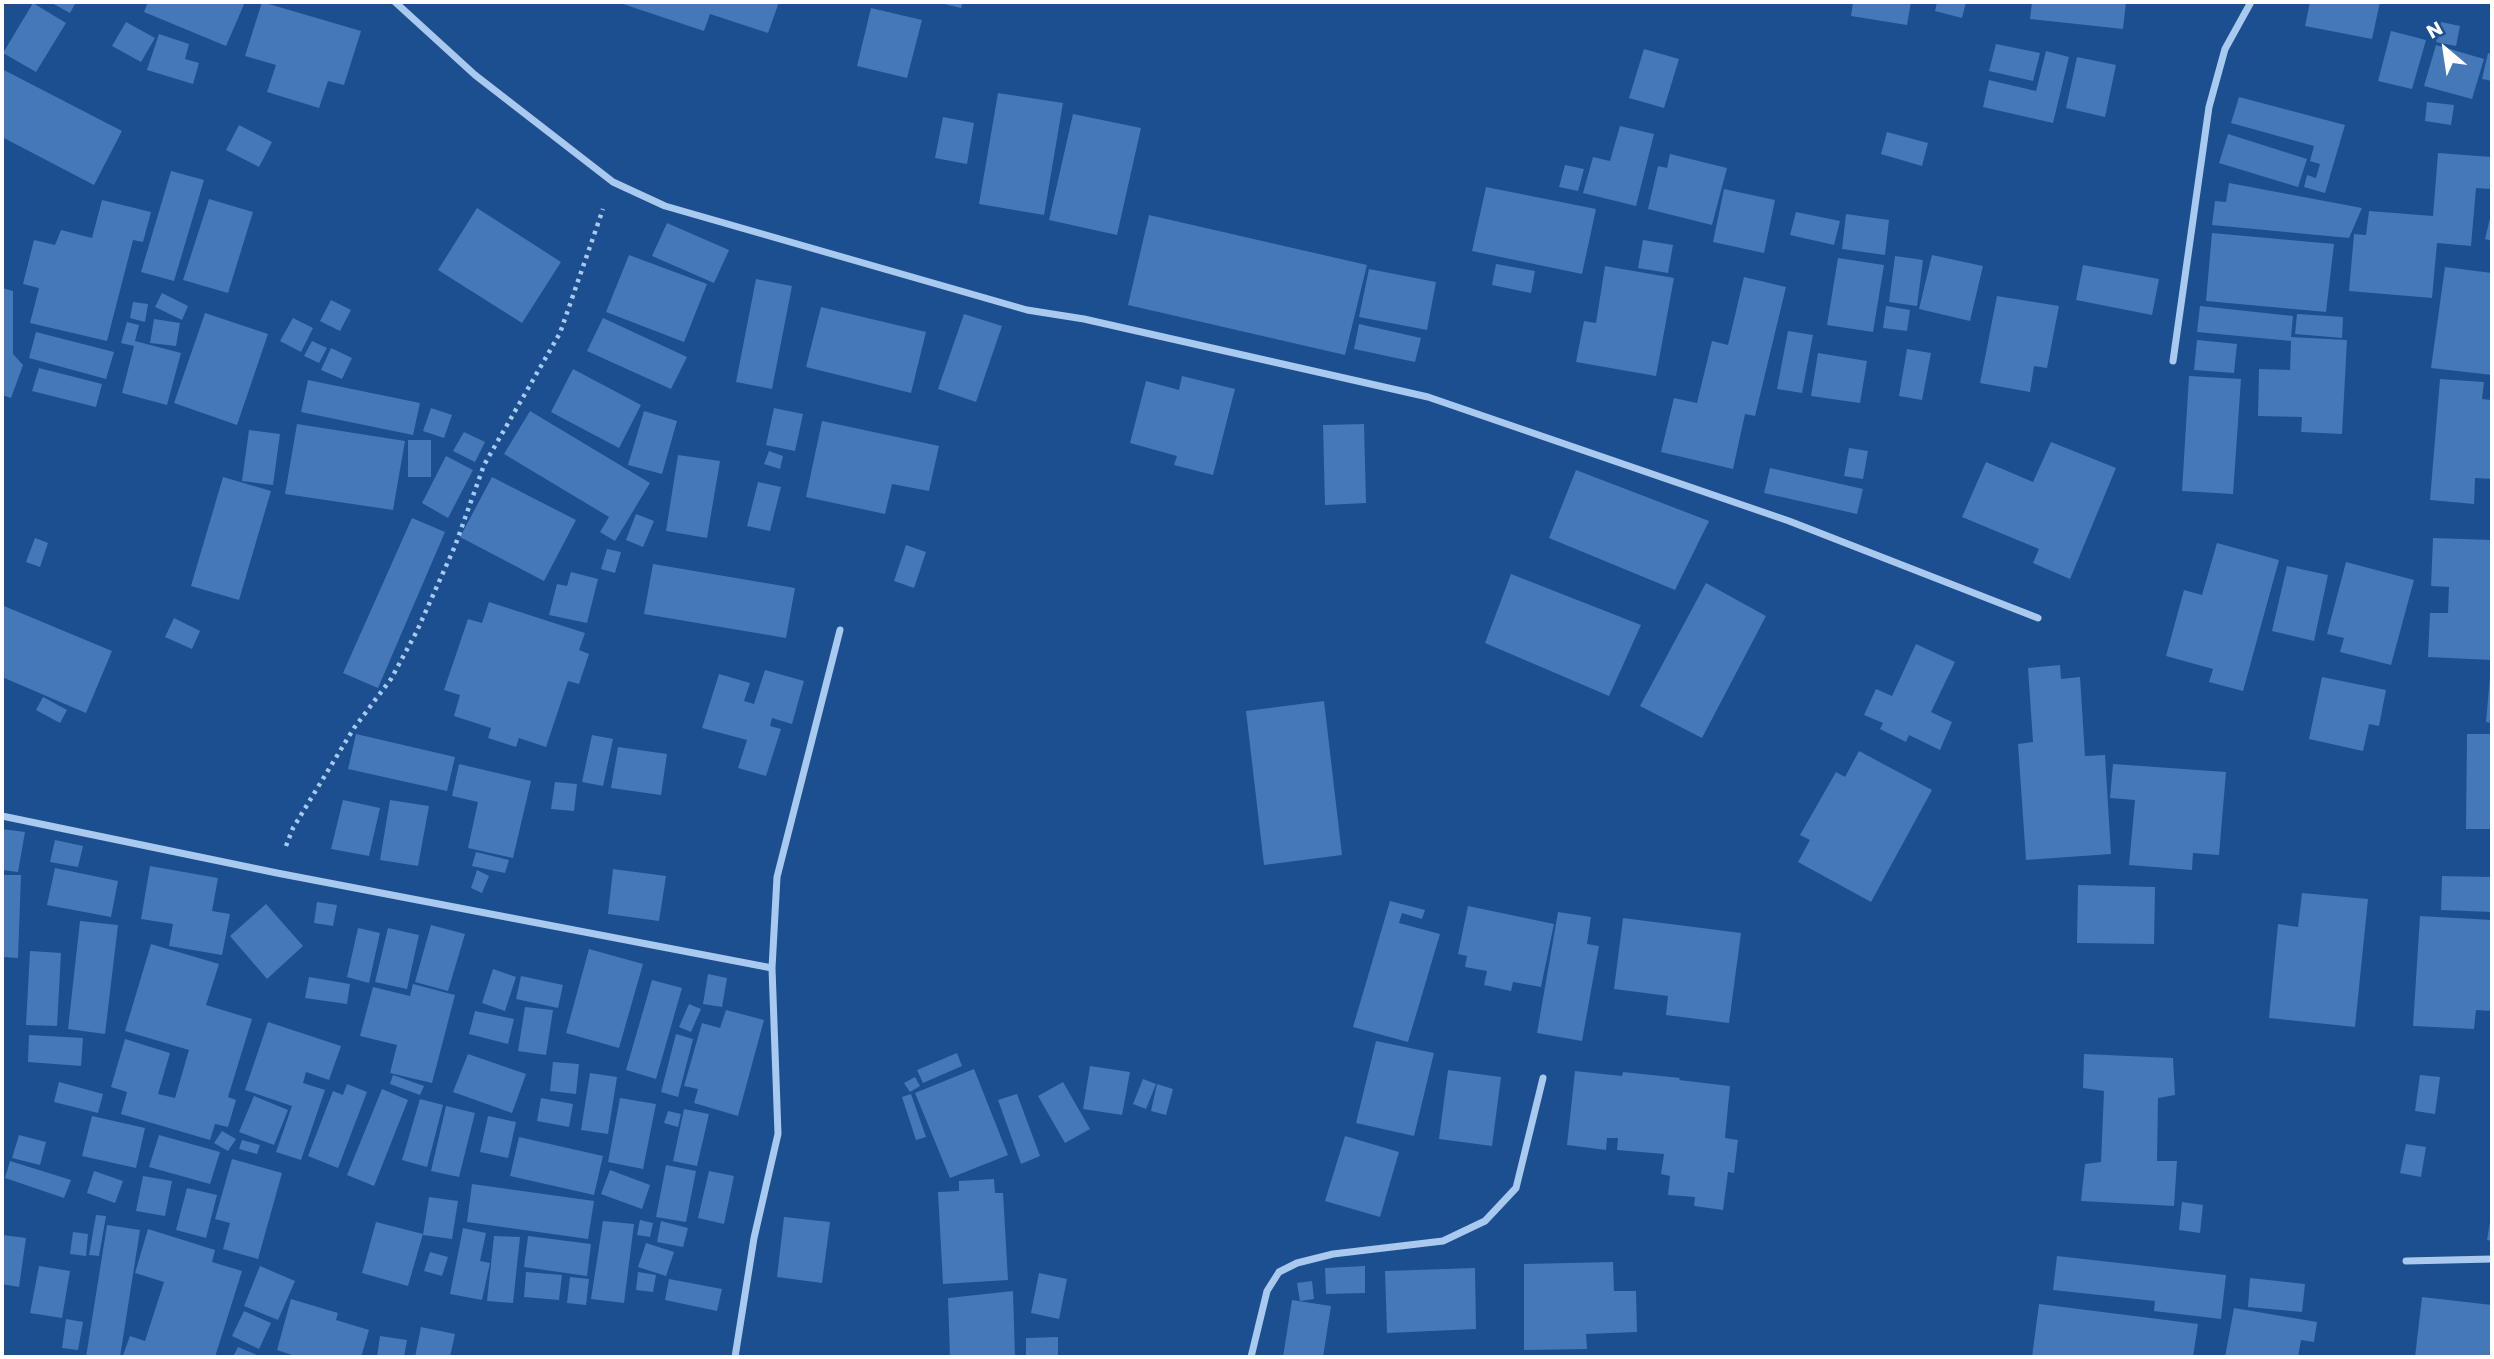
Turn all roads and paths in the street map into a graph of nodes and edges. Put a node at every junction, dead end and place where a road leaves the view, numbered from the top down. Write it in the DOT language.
graph roads {
  1 [pos="395,2"];
  2 [pos="2251,2"];
  3 [pos="613,182"];
  4 [pos="2173,361"];
  5 [pos="2038,618"];
  6 [pos="840,630"];
  7 [pos="2,816"];
  8 [pos="277,873"];
  9 [pos="772,968"];
  10 [pos="1544,1078"];
  11 [pos="2492,1259"];
  12 [pos="2406,1261"];
  13 [pos="736,1357"];
  14 [pos="1251,1357"];
  1 -- 3 [label="street"];
  2 -- 4 [label="street"];
  3 -- 5 [label="street"];
  3 -- 8 [label="path"];
  6 -- 9 [label="street"];
  7 -- 8 [label="street"];
  8 -- 9 [label="street"];
  9 -- 13 [label="street"];
  10 -- 14 [label="street"];
  11 -- 12 [label="street"];
}
